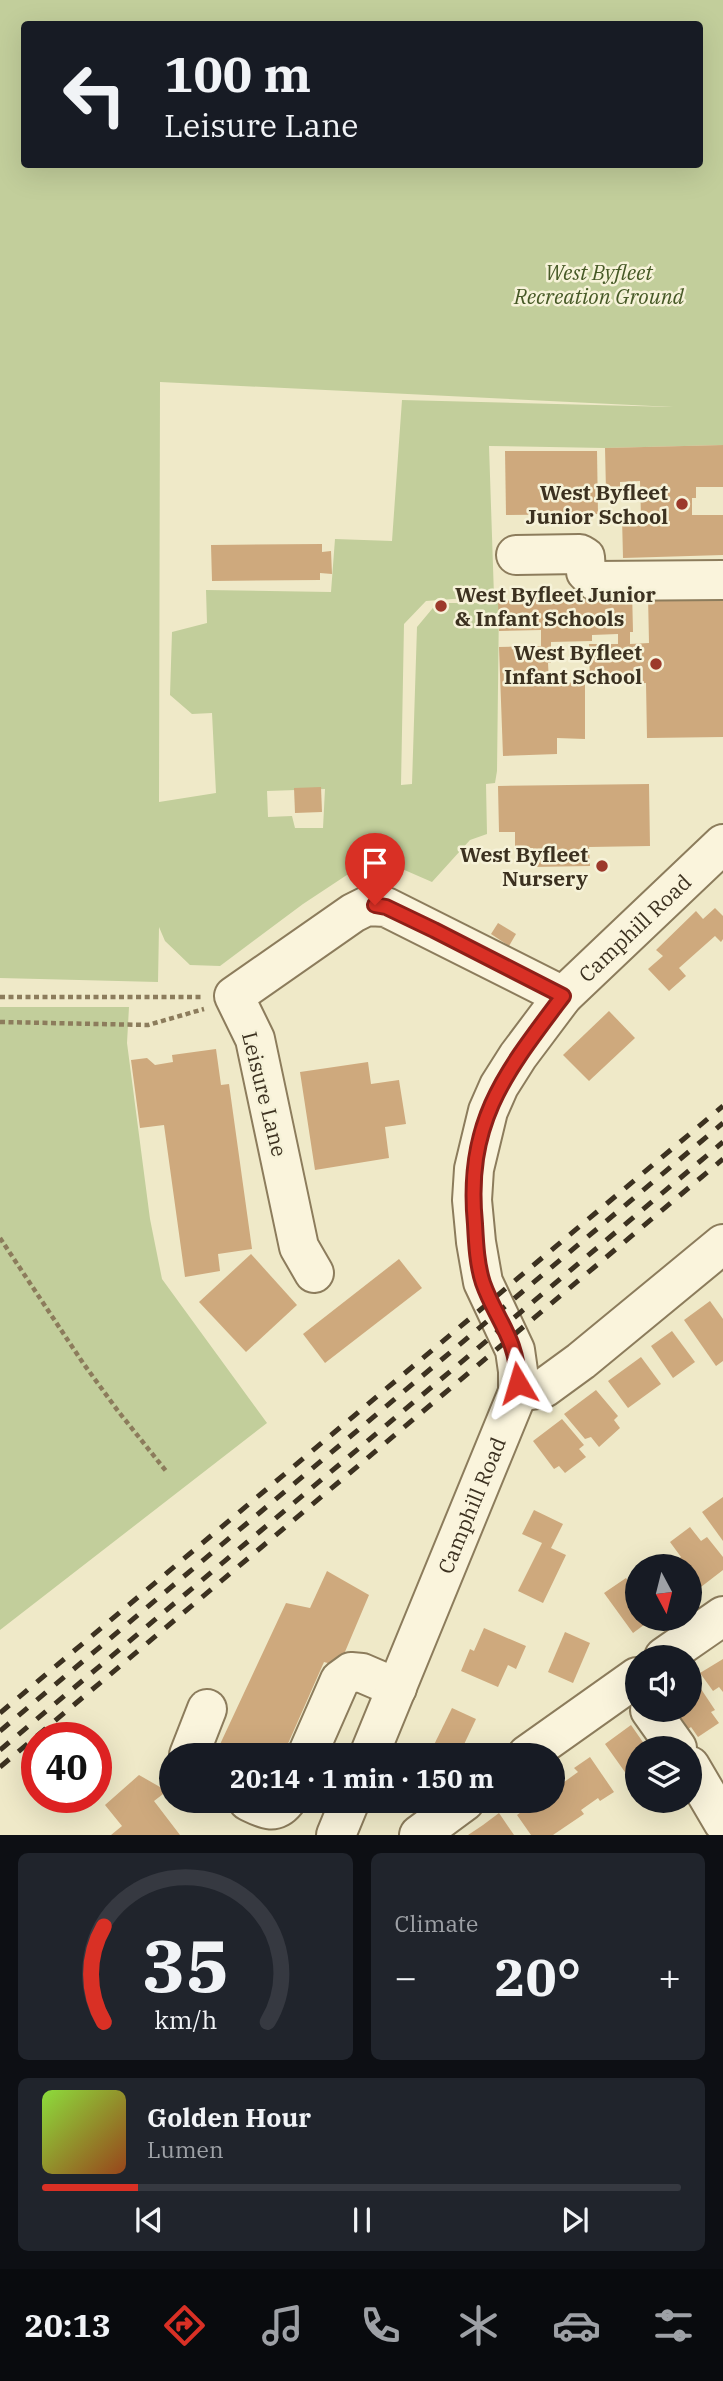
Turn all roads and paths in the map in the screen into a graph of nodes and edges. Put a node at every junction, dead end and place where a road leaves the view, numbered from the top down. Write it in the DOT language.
graph roads {
  1 [pos="516,555"];
  2 [pos="723,580"];
  3 [pos="723,844"];
  4 [pos="234,996"];
  5 [pos="563,996"];
  6 [pos="0,1022"];
  7 [pos="0,1238"];
  8 [pos="723,1244"];
  9 [pos="314,1273"];
  10 [pos="517,1392"];
  11 [pos="166,1471"];
  12 [pos="723,1616"];
  13 [pos="681,1645"];
  14 [pos="397,1688"];
  15 [pos="625,1698"];
  16 [pos="207,1709"];
  17 [pos="193,1743"];
  18 [pos="312,1743"];
  19 [pos="374,1743"];
  20 [pos="547,1743"];
  21 [pos="702,1786"];
  22 [pos="345,1813"];
  23 [pos="449,1813"];
  24 [pos="723,1822"];
  25 [pos="336,1835"];
  26 [pos="419,1835"];
  1 -- 2 [label="street"];
  3 -- 5 [label="street, Camphill Road"];
  4 -- 5 [label="street"];
  4 -- 6 [label="path"];
  4 -- 9 [label="street, Leisure Lane"];
  5 -- 10 [label="street, Camphill Road"];
  7 -- 11 [label="path"];
  8 -- 10 [label="street"];
  10 -- 14 [label="street, Camphill Road"];
  12 -- 13 [label="street"];
  14 -- 18 [label="street"];
  14 -- 19 [label="street, Camphill Road"];
  15 -- 20 [label="street"];
  16 -- 17 [label="street"];
  21 -- 24 [label="street"];
  22 -- 25 [label="street"];
  23 -- 26 [label="street"];
}
